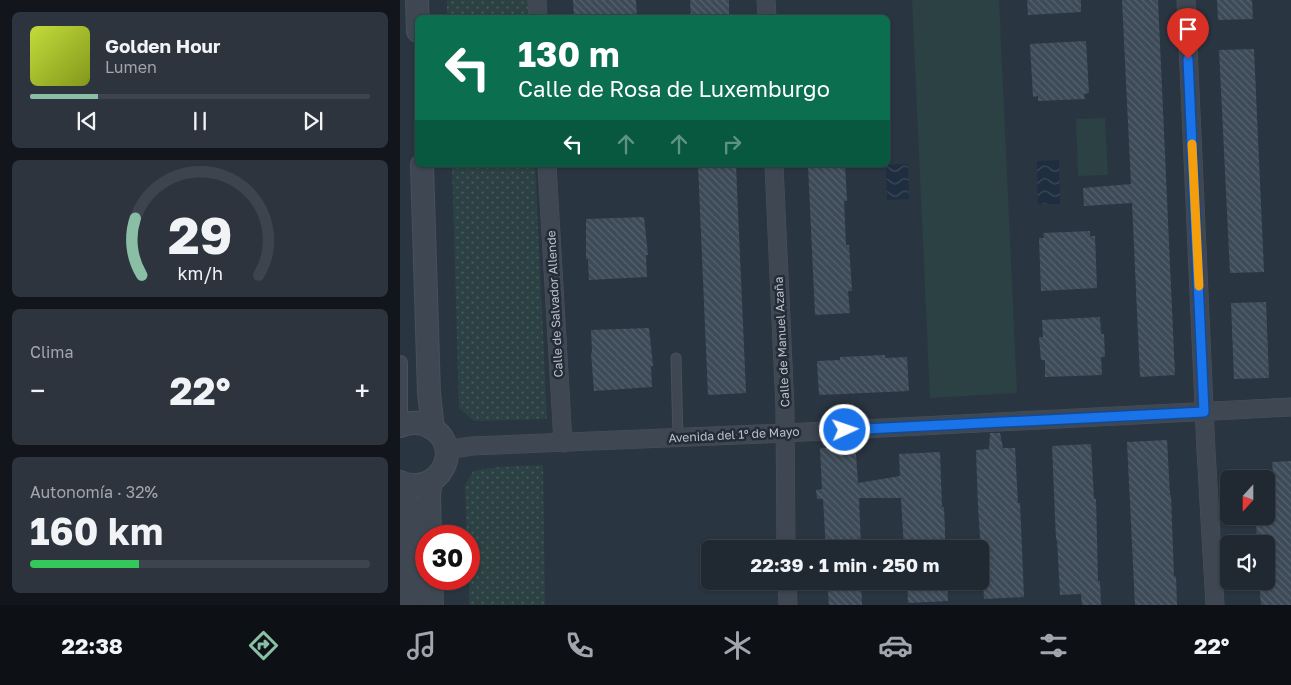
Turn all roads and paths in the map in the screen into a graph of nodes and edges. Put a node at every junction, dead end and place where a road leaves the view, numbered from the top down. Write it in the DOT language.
graph roads {
  1 [pos="416,0"];
  2 [pos="537,0"];
  3 [pos="766,0"];
  4 [pos="1186,0"];
  5 [pos="417,15"];
  6 [pos="538,15"];
  7 [pos="767,15"];
  8 [pos="422,167"];
  9 [pos="547,167"];
  10 [pos="774,167"];
  11 [pos="676,358"];
  12 [pos="400,363"];
  13 [pos="1291,407"];
  14 [pos="1204,412"];
  15 [pos="400,424"];
  16 [pos="433,428"];
  17 [pos="785,433"];
  18 [pos="678,438"];
  19 [pos="564,443"];
  20 [pos="446,450"];
  21 [pos="431,482"];
  22 [pos="400,483"];
  23 [pos="430,525"];
  24 [pos="786,540"];
  25 [pos="413,570"];
  26 [pos="787,590"];
  27 [pos="410,605"];
  28 [pos="432,605"];
  29 [pos="788,605"];
  30 [pos="1215,605"];
  1 -- 5 [label="street"];
  2 -- 6 [label="street"];
  3 -- 7 [label="street"];
  4 -- 14 [label="street"];
  8 -- 16 [label="street"];
  9 -- 19 [label="street, Calle de Salvador Allende"];
  10 -- 17 [label="street, Calle de Manuel Azaña"];
  11 -- 18 [label="lane"];
  12 -- 15 [label="street"];
  13 -- 14 [label="street, Avenida del 1º de Mayo"];
  14 -- 17 [label="street, Avenida del 1º de Mayo"];
  14 -- 30 [label="street"];
  15 -- 16 [label="street"];
  16 -- 20 [label="street"];
  17 -- 18 [label="street, Avenida del 1º de Mayo"];
  17 -- 24 [label="street, Calle de Manuel Azaña"];
  18 -- 19 [label="street, Avenida del 1º de Mayo"];
  19 -- 20 [label="street, Avenida del 1º de Mayo"];
  20 -- 21 [label="street"];
  21 -- 22 [label="street"];
  21 -- 23 [label="street"];
  22 -- 25 [label="street"];
  25 -- 27 [label="street"];
  25 -- 28 [label="street"];
  26 -- 29 [label="street"];
}
